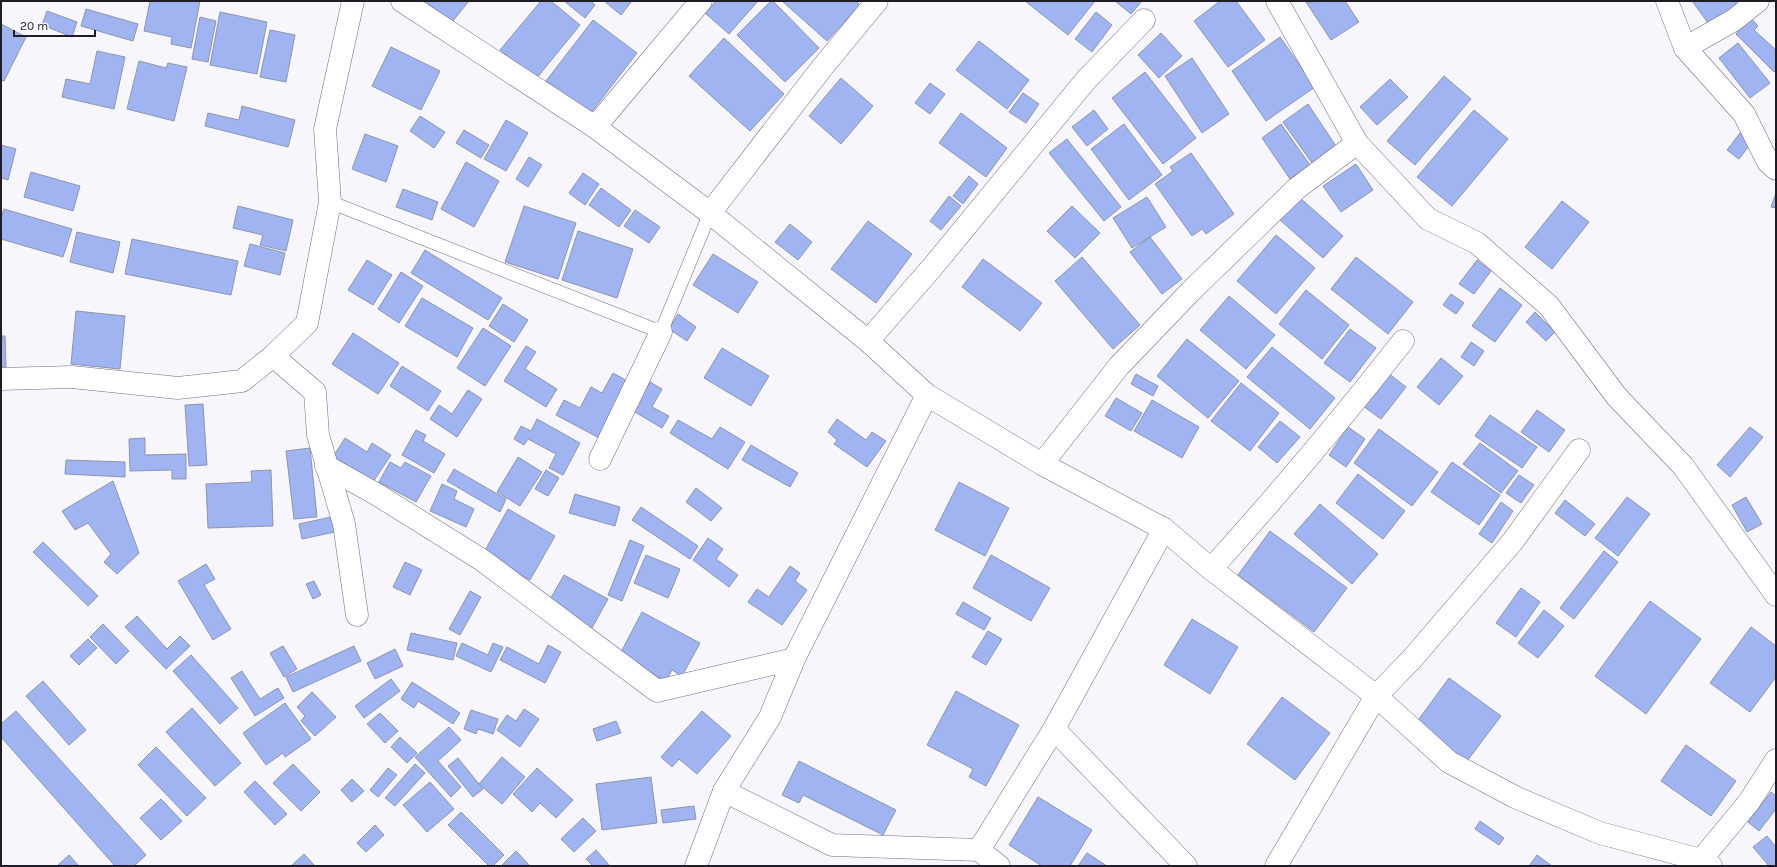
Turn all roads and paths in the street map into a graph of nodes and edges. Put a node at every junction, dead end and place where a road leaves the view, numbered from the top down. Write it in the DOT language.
graph roads {
  1 [pos="353,1"];
  2 [pos="402,1"];
  3 [pos="700,1"];
  4 [pos="877,1"];
  5 [pos="1277,1"];
  6 [pos="1668,1"];
  7 [pos="1758,1"];
  8 [pos="1144,20"];
  9 [pos="1685,48"];
  10 [pos="595,127"];
  11 [pos="1357,143"];
  12 [pos="1776,169"];
  13 [pos="330,202"];
  14 [pos="710,213"];
  15 [pos="662,332"];
  16 [pos="868,341"];
  17 [pos="1403,341"];
  18 [pos="273,356"];
  19 [pos="1,378"];
  20 [pos="927,395"];
  21 [pos="1579,450"];
  22 [pos="600,459"];
  23 [pos="1042,464"];
  24 [pos="326,466"];
  25 [pos="1164,529"];
  26 [pos="1212,569"];
  27 [pos="1776,595"];
  28 [pos="356,615"];
  29 [pos="794,659"];
  30 [pos="1376,696"];
  31 [pos="1054,729"];
  32 [pos="1776,760"];
  33 [pos="724,791"];
  34 [pos="979,850"];
  35 [pos="1706,863"];
  36 [pos="696,866"];
  37 [pos="999,866"];
  38 [pos="1186,866"];
  39 [pos="1276,866"];
  1 -- 13 [label="street"];
  2 -- 10 [label="street"];
  3 -- 10 [label="street"];
  4 -- 14 [label="street"];
  5 -- 11 [label="street"];
  6 -- 9 [label="street"];
  7 -- 9 [label="street"];
  8 -- 16 [label="street"];
  9 -- 12 [label="street"];
  10 -- 14 [label="street"];
  11 -- 23 [label="street"];
  11 -- 27 [label="street"];
  13 -- 15 [label="lane"];
  13 -- 18 [label="street"];
  14 -- 15 [label="lane"];
  14 -- 16 [label="street"];
  15 -- 22 [label="street"];
  16 -- 20 [label="street"];
  17 -- 26 [label="street"];
  18 -- 19 [label="street"];
  18 -- 24 [label="street"];
  20 -- 23 [label="street"];
  20 -- 29 [label="street"];
  21 -- 30 [label="street"];
  23 -- 25 [label="street"];
  24 -- 28 [label="street"];
  24 -- 29 [label="street"];
  25 -- 26 [label="street"];
  25 -- 31 [label="street"];
  26 -- 30 [label="street"];
  29 -- 33 [label="street"];
  30 -- 35 [label="street"];
  30 -- 39 [label="street"];
  31 -- 34 [label="street"];
  31 -- 38 [label="street"];
  32 -- 35 [label="street"];
  33 -- 34 [label="street"];
  33 -- 36 [label="street"];
  34 -- 37 [label="street"];
}
